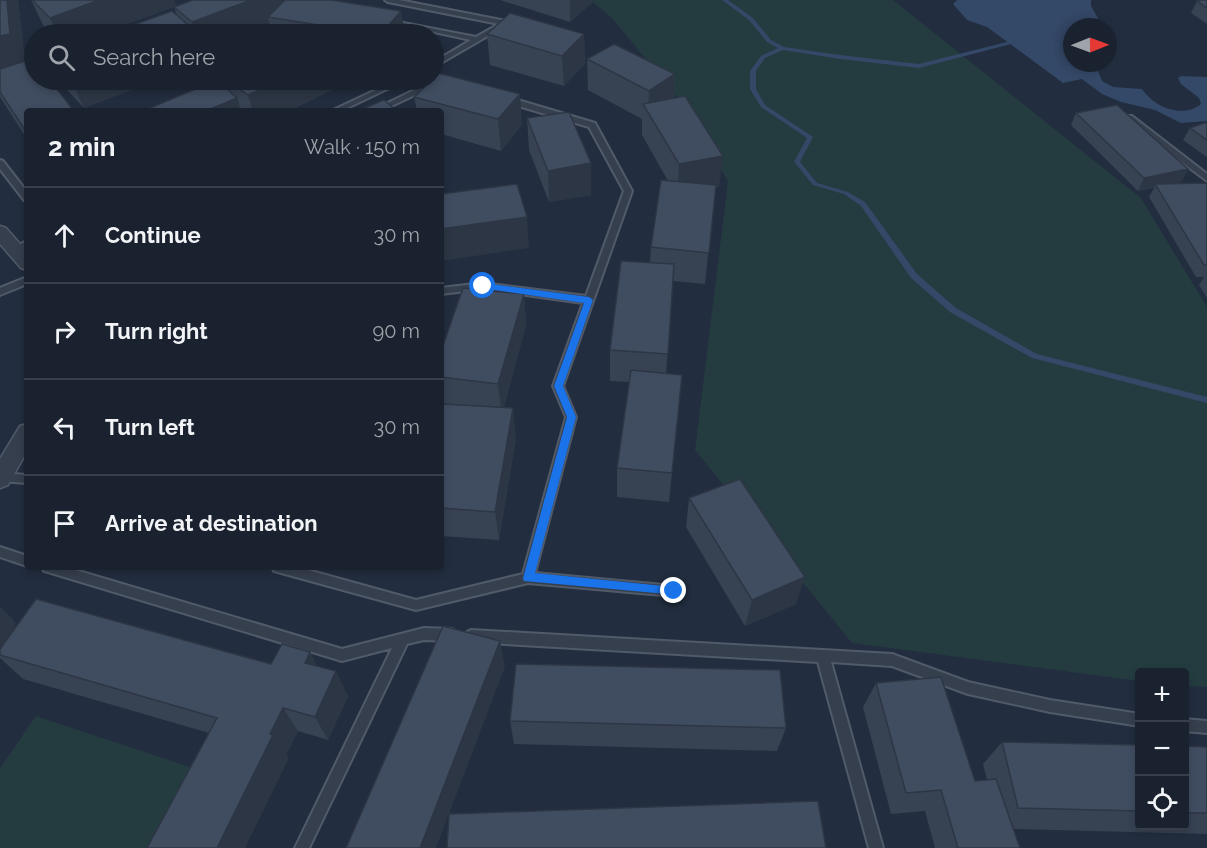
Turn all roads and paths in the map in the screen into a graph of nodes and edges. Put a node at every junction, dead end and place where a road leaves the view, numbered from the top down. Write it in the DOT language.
graph roads {
  1 [pos="388,0"];
  2 [pos="384,20"];
  3 [pos="403,24"];
  4 [pos="444,32"];
  5 [pos="476,39"];
  6 [pos="444,59"];
  7 [pos="380,90"];
  8 [pos="420,90"];
  9 [pos="496,96"];
  10 [pos="341,108"];
  11 [pos="381,108"];
  12 [pos="1127,116"];
  13 [pos="0,163"];
  14 [pos="1207,178"];
  15 [pos="24,194"];
  16 [pos="0,232"];
  17 [pos="21,247"];
  18 [pos="24,281"];
  19 [pos="444,291"];
  20 [pos="0,292"];
  21 [pos="589,300"];
  22 [pos="24,437"];
  23 [pos="1,478"];
  24 [pos="24,479"];
  25 [pos="0,552"];
  26 [pos="24,560"];
  27 [pos="58,570"];
  28 [pos="289,570"];
  29 [pos="528,578"];
  30 [pos="674,591"];
  31 [pos="403,639"];
  32 [pos="823,657"];
  33 [pos="1135,719"];
  34 [pos="1189,725"];
  35 [pos="1207,727"];
  36 [pos="302,848"];
  37 [pos="876,848"];
  1 -- 5 [label="lane"];
  2 -- 3 [label="lane"];
  4 -- 5 [label="lane"];
  5 -- 6 [label="lane"];
  7 -- 10 [label="lane"];
  8 -- 11 [label="lane"];
  9 -- 21 [label="lane"];
  12 -- 14 [label="lane"];
  13 -- 15 [label="lane"];
  16 -- 17 [label="street"];
  18 -- 20 [label="lane"];
  19 -- 21 [label="lane"];
  21 -- 29 [label="lane"];
  22 -- 23 [label="street"];
  23 -- 24 [label="lane"];
  25 -- 26 [label="lane"];
  27 -- 31 [label="lane"];
  28 -- 29 [label="lane"];
  29 -- 30 [label="lane"];
  31 -- 32 [label="lane"];
  31 -- 36 [label="lane"];
  32 -- 33 [label="lane"];
  32 -- 37 [label="lane"];
  34 -- 35 [label="lane"];
}
